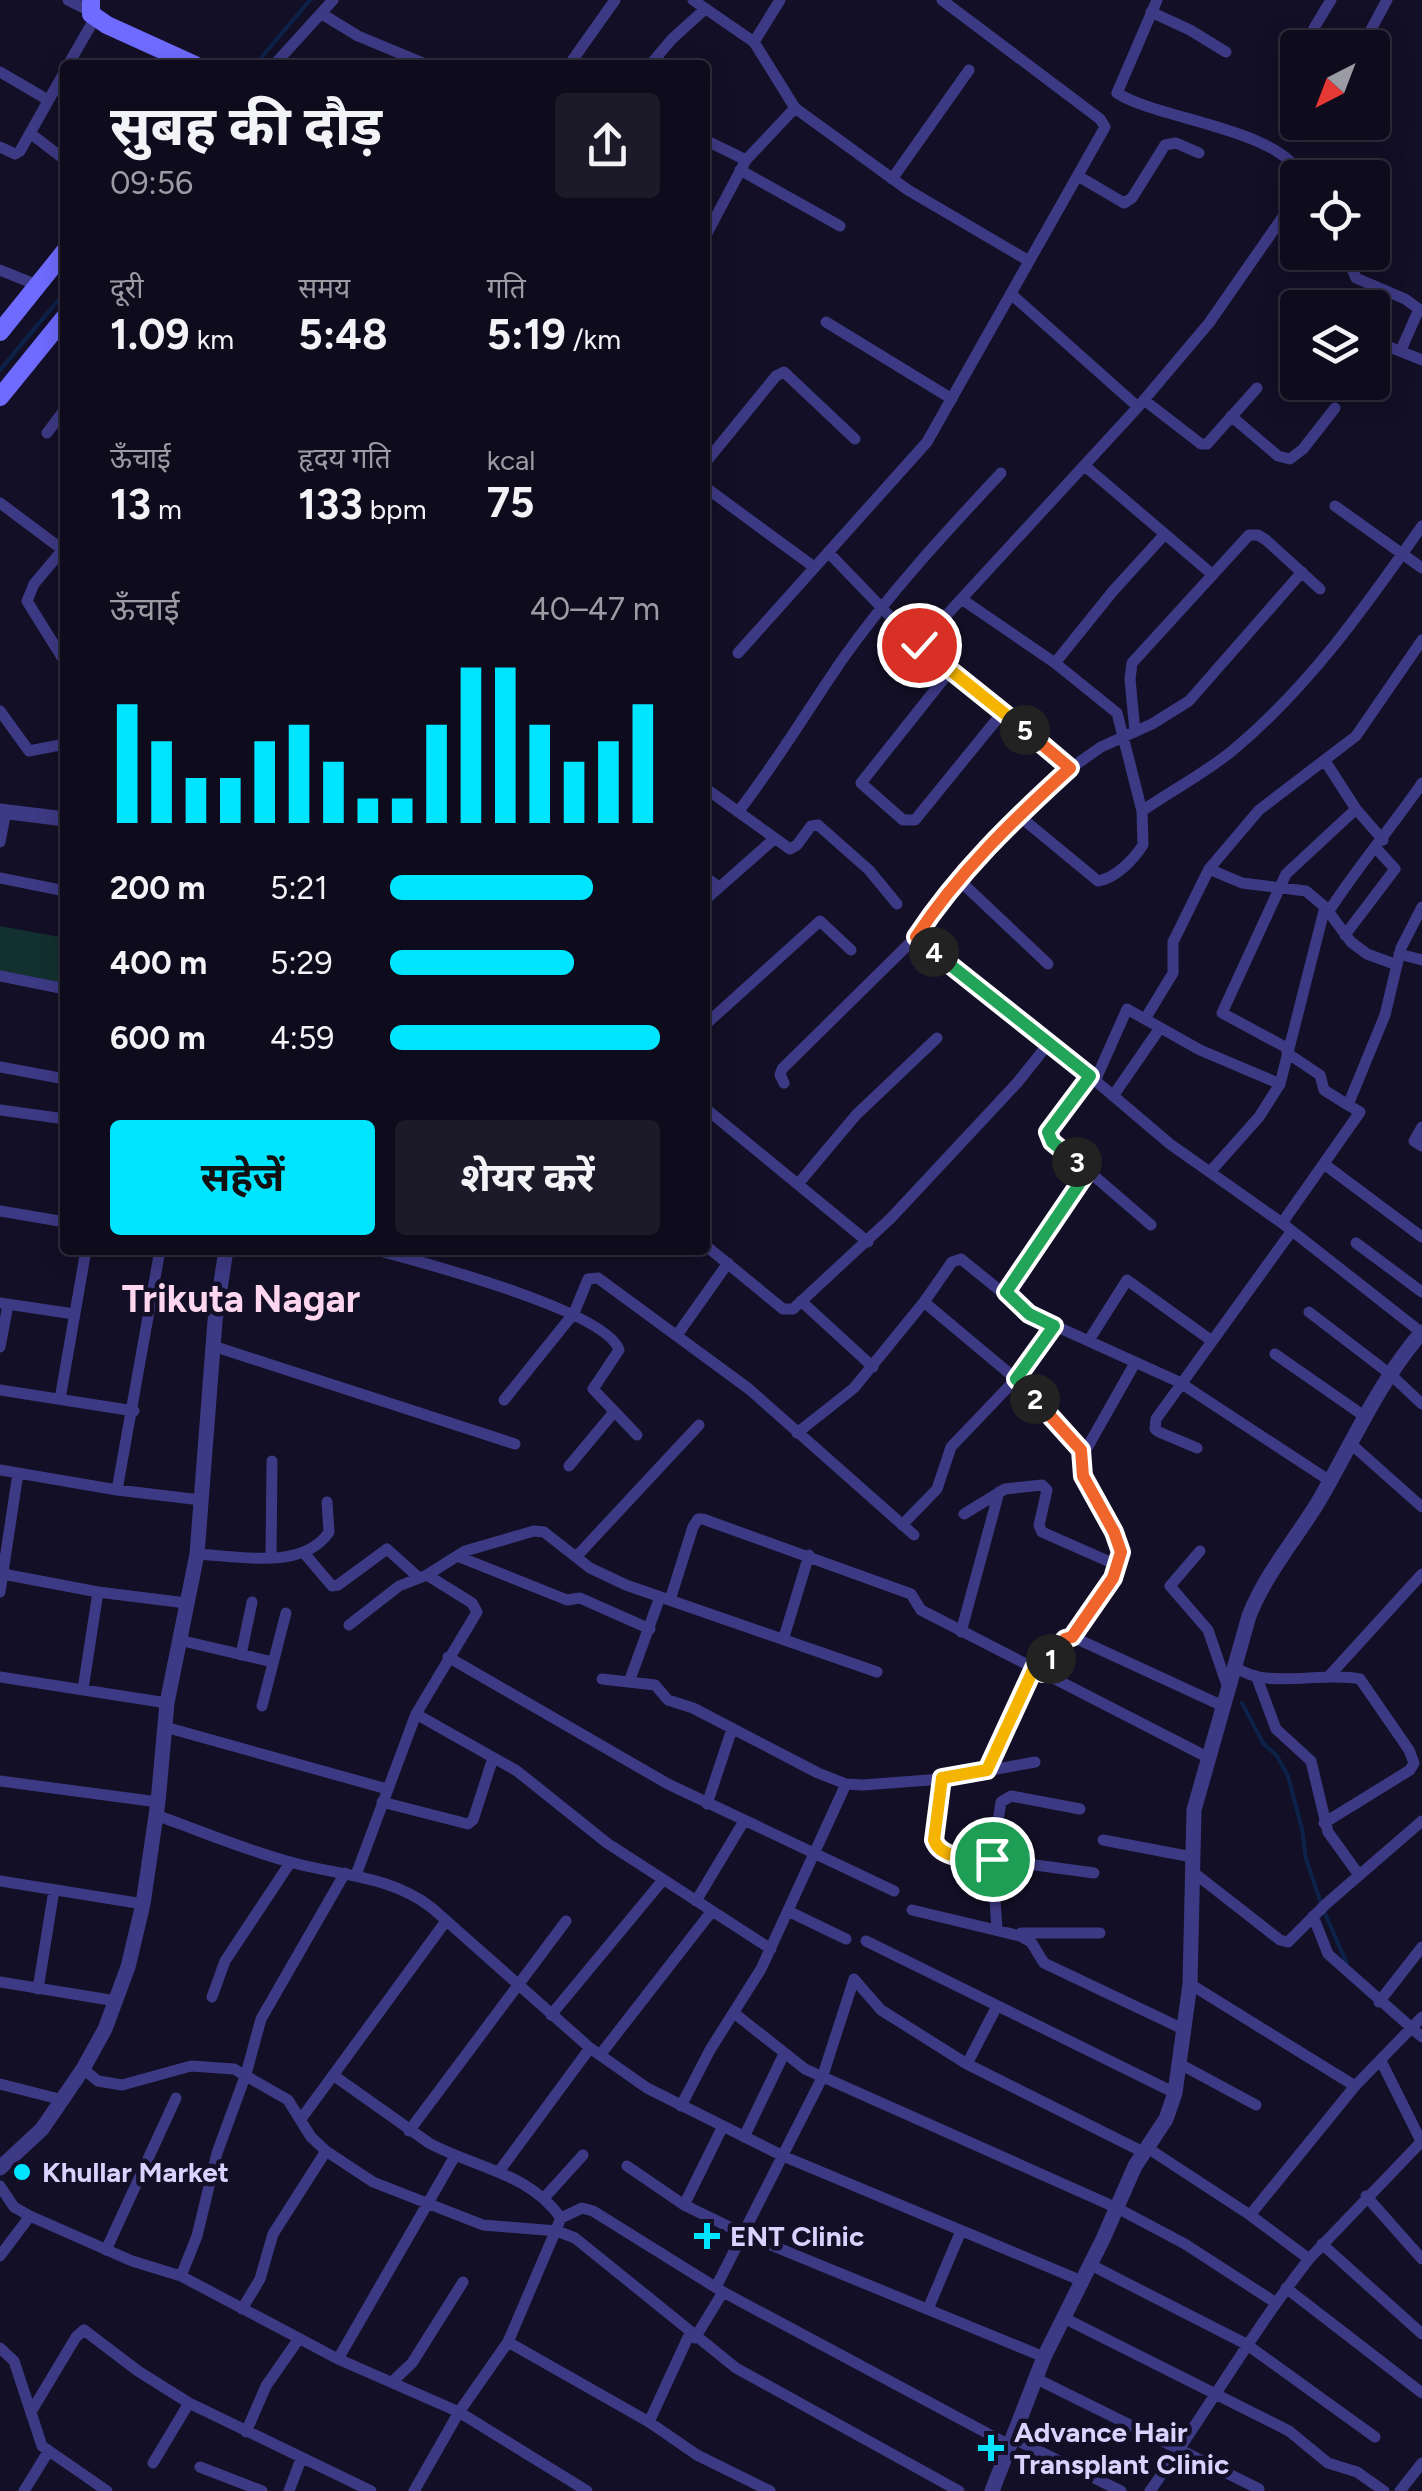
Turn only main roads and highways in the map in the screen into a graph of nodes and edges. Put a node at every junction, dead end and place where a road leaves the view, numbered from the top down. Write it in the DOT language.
graph roads {
  1 [pos="92,10"];
  2 [pos="185,60"];
  3 [pos="60,260"];
  4 [pos="60,323"];
  5 [pos="0,332"];
  6 [pos="0,398"];
  1 -- 2 [label="main road"];
  3 -- 5 [label="main road"];
  4 -- 6 [label="main road"];
}
